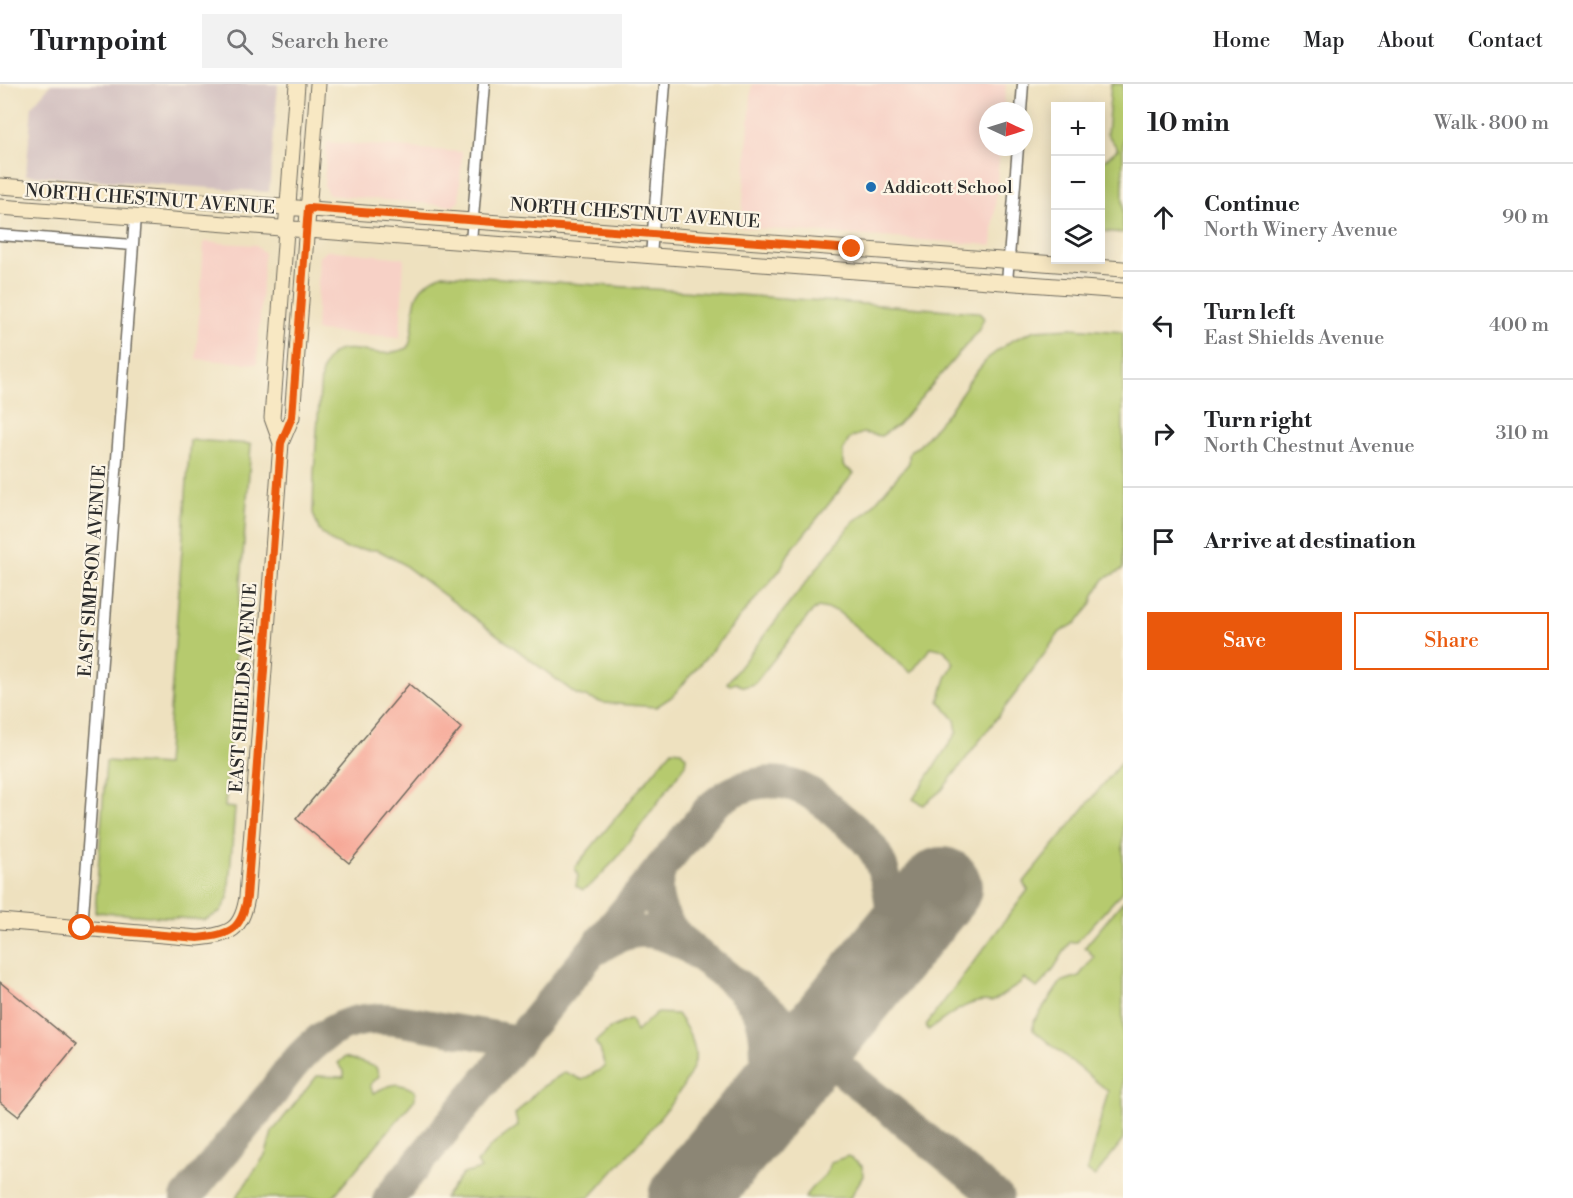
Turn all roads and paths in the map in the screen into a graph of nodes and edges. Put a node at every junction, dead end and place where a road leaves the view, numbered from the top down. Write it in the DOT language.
graph roads {
  1 [pos="297,84"];
  2 [pos="318,84"];
  3 [pos="484,84"];
  4 [pos="665,84"];
  5 [pos="1023,84"];
  6 [pos="1022,102"];
  7 [pos="1017,156"];
  8 [pos="0,186"];
  9 [pos="102,193"];
  10 [pos="0,206"];
  11 [pos="287,206"];
  12 [pos="308,208"];
  13 [pos="135,217"];
  14 [pos="473,220"];
  15 [pos="285,229"];
  16 [pos="306,230"];
  17 [pos="653,234"];
  18 [pos="0,235"];
  19 [pos="471,242"];
  20 [pos="133,245"];
  21 [pos="651,256"];
  22 [pos="1008,260"];
  23 [pos="1123,269"];
  24 [pos="1006,282"];
  25 [pos="1123,291"];
  26 [pos="281,443"];
  27 [pos="0,921"];
  28 [pos="82,928"];
  1 -- 11 [label="main road, EAST SHIELDS AVENUE"];
  2 -- 12 [label="main road, EAST SHIELDS AVENUE"];
  3 -- 14 [label="street"];
  4 -- 17 [label="street"];
  5 -- 6 [label="street"];
  7 -- 22 [label="street"];
  8 -- 9 [label="main road, NORTH CHESTNUT AVENUE"];
  9 -- 10 [label="main road"];
  9 -- 11 [label="main road, NORTH CHESTNUT AVENUE"];
  10 -- 13 [label="main road, NORTH CHESTNUT AVENUE"];
  11 -- 12 [label="main road, NORTH CHESTNUT AVENUE"];
  11 -- 15 [label="main road, EAST SHIELDS AVENUE"];
  12 -- 14 [label="main road, NORTH CHESTNUT AVENUE"];
  12 -- 16 [label="main road, EAST SHIELDS AVENUE"];
  13 -- 15 [label="main road, NORTH CHESTNUT AVENUE"];
  13 -- 20 [label="street, EAST SIMPSON AVENUE"];
  14 -- 17 [label="main road, NORTH CHESTNUT AVENUE"];
  14 -- 19 [label="street"];
  15 -- 16 [label="main road, NORTH CHESTNUT AVENUE"];
  15 -- 26 [label="main road, EAST SHIELDS AVENUE"];
  16 -- 19 [label="main road, NORTH CHESTNUT AVENUE"];
  16 -- 26 [label="main road, EAST SHIELDS AVENUE"];
  17 -- 21 [label="street"];
  17 -- 22 [label="main road, NORTH CHESTNUT AVENUE"];
  18 -- 20 [label="street"];
  19 -- 21 [label="main road, NORTH CHESTNUT AVENUE"];
  20 -- 28 [label="street, EAST SIMPSON AVENUE"];
  21 -- 24 [label="main road, NORTH CHESTNUT AVENUE"];
  22 -- 23 [label="main road, NORTH CHESTNUT AVENUE"];
  22 -- 24 [label="street"];
  24 -- 25 [label="main road, NORTH CHESTNUT AVENUE"];
  26 -- 28 [label="main road, EAST SHIELDS AVENUE"];
  27 -- 28 [label="main road"];
}
